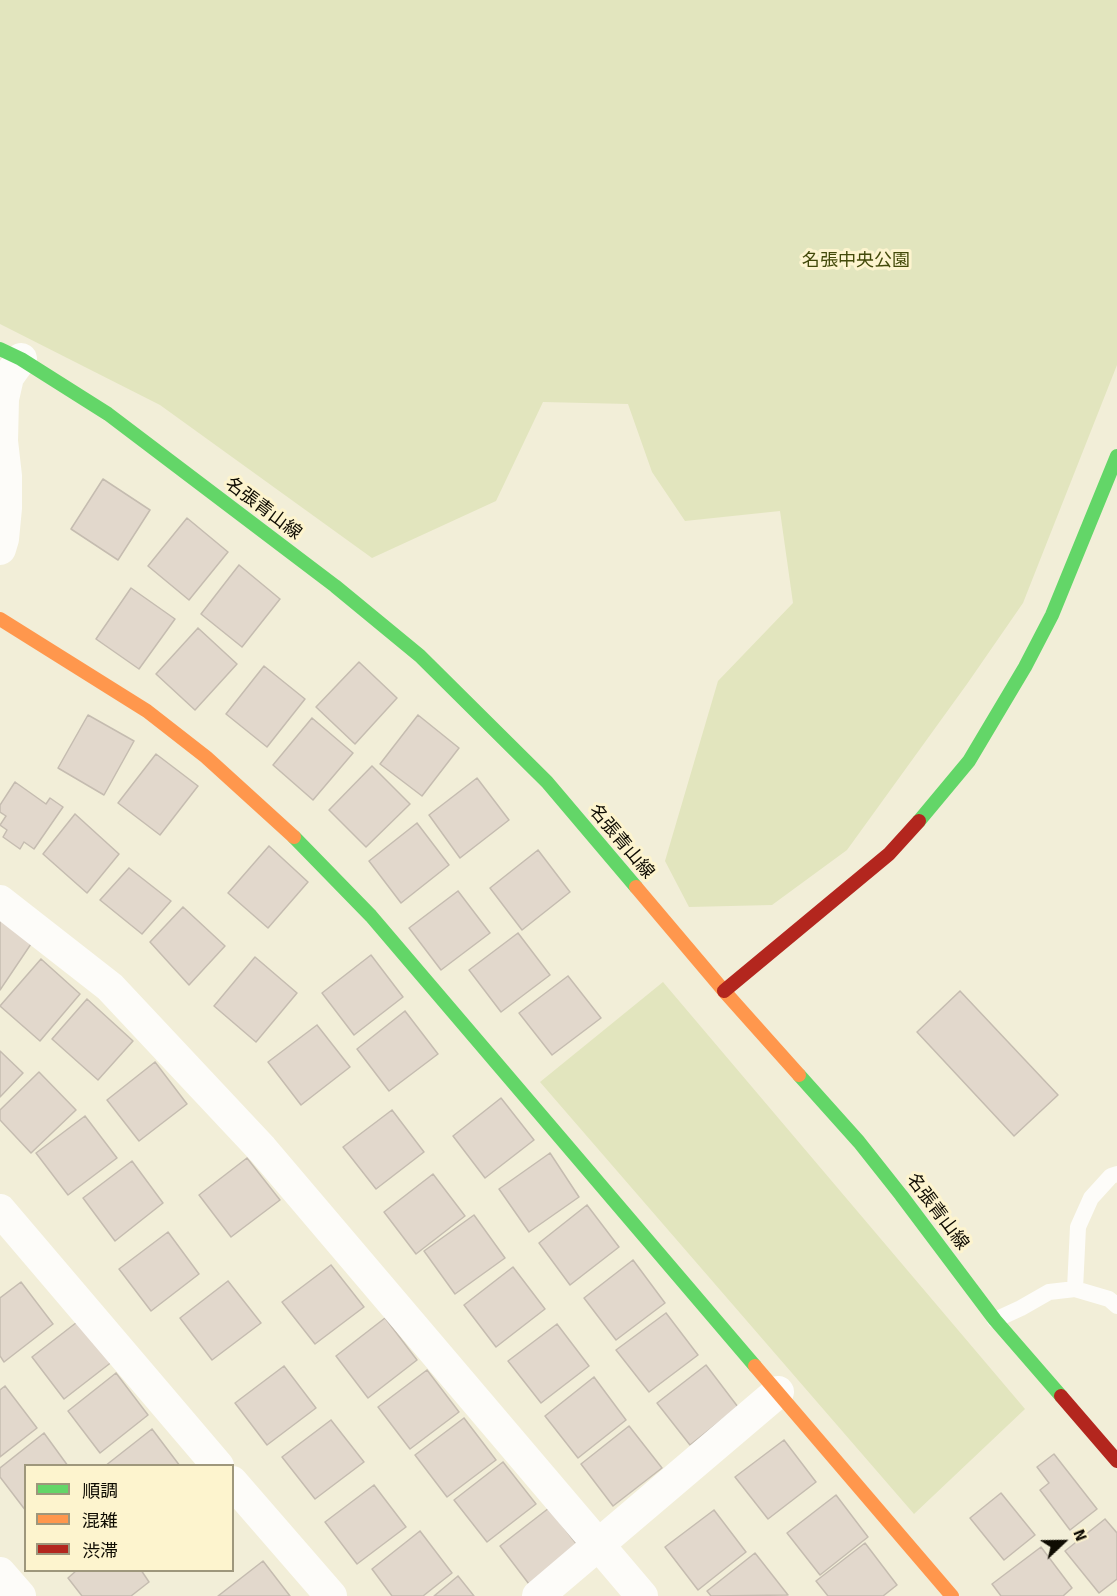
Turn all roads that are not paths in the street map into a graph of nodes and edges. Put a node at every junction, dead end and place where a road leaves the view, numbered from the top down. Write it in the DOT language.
graph roads {
  1 [pos="10,354"];
  2 [pos="1117,456"];
  3 [pos="0,549"];
  4 [pos="0,619"];
  5 [pos="0,901"];
  6 [pos="724,991"];
  7 [pos="1117,1174"];
  8 [pos="0,1210"];
  9 [pos="1075,1289"];
  10 [pos="1117,1306"];
  11 [pos="995,1320"];
  12 [pos="778,1392"];
  13 [pos="1117,1461"];
  14 [pos="216,1464"];
  15 [pos="234,1484"];
  16 [pos="598,1545"];
  17 [pos="0,1573"];
  18 [pos="20,1596"];
  19 [pos="331,1596"];
  20 [pos="538,1596"];
  21 [pos="642,1596"];
  22 [pos="952,1596"];
  1 -- 3 [label="street"];
  1 -- 6 [label="street, 名張青山線"];
  2 -- 6 [label="street"];
  4 -- 12 [label="street"];
  5 -- 16 [label="street"];
  6 -- 11 [label="street, 名張青山線"];
  7 -- 9 [label="lane"];
  8 -- 14 [label="street"];
  9 -- 10 [label="lane"];
  9 -- 11 [label="lane"];
  11 -- 13 [label="street, 名張青山線"];
  12 -- 16 [label="street"];
  12 -- 22 [label="street"];
  15 -- 19 [label="street"];
  16 -- 20 [label="street"];
  16 -- 21 [label="street"];
  17 -- 18 [label="street"];
}
